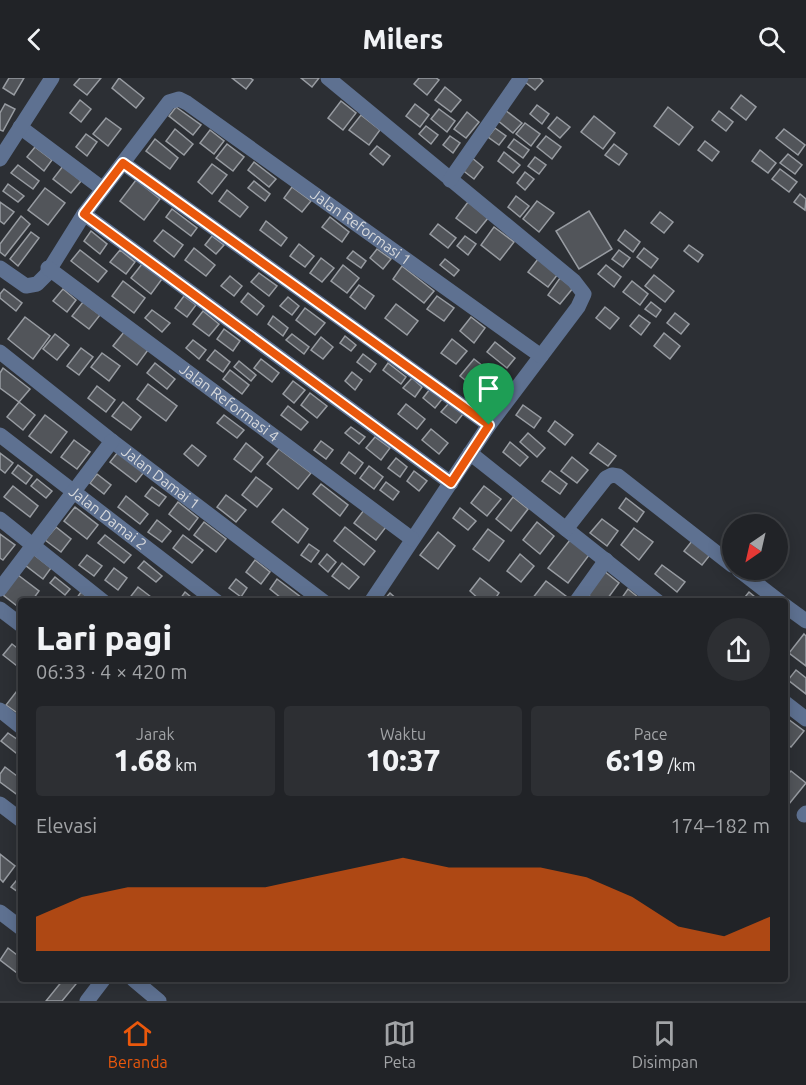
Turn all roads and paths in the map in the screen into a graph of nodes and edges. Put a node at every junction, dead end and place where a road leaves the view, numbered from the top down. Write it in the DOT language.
graph roads {
  1 [pos="52,78"];
  2 [pos="521,78"];
  3 [pos="334,80"];
  4 [pos="20,127"];
  5 [pos="0,159"];
  6 [pos="123,163"];
  7 [pos="450,180"];
  8 [pos="103,189"];
  9 [pos="84,214"];
  10 [pos="0,268"];
  11 [pos="48,268"];
  12 [pos="0,352"];
  13 [pos="541,356"];
  14 [pos="489,425"];
  15 [pos="0,435"];
  16 [pos="112,441"];
  17 [pos="470,453"];
  18 [pos="451,483"];
  19 [pos="74,492"];
  20 [pos="0,519"];
  21 [pos="566,529"];
  22 [pos="412,539"];
  23 [pos="33,545"];
  24 [pos="722,557"];
  25 [pos="606,560"];
  26 [pos="752,580"];
  27 [pos="0,589"];
  28 [pos="99,598"];
  29 [pos="212,598"];
  30 [pos="319,598"];
  31 [pos="374,598"];
  32 [pos="579,598"];
  33 [pos="653,598"];
  34 [pos="775,598"];
  35 [pos="788,608"];
  36 [pos="0,609"];
  37 [pos="806,621"];
  38 [pos="18,623"];
  39 [pos="788,707"];
  40 [pos="0,710"];
  41 [pos="806,719"];
  42 [pos="18,725"];
  43 [pos="0,804"];
  44 [pos="18,818"];
  45 [pos="0,912"];
  46 [pos="18,926"];
  47 [pos="101,982"];
  48 [pos="136,982"];
  49 [pos="87,1001"];
  50 [pos="159,1001"];
  1 -- 4 [label="street"];
  2 -- 7 [label="street"];
  3 -- 7 [label="street"];
  4 -- 5 [label="street"];
  4 -- 8 [label="street"];
  6 -- 8 [label="street"];
  6 -- 13 [label="street, Jalan Reformasi 1"];
  6 -- 14 [label="street"];
  7 -- 13 [label="street"];
  8 -- 9 [label="street"];
  9 -- 11 [label="street"];
  9 -- 18 [label="street"];
  10 -- 11 [label="street"];
  11 -- 22 [label="street, Jalan Reformasi 4"];
  12 -- 16 [label="street, Jalan Damai 1"];
  13 -- 14 [label="street"];
  14 -- 17 [label="street"];
  15 -- 19 [label="street, Jalan Damai 2"];
  16 -- 19 [label="street"];
  16 -- 30 [label="street, Jalan Damai 1"];
  17 -- 18 [label="street"];
  17 -- 21 [label="street"];
  18 -- 22 [label="street"];
  19 -- 23 [label="street"];
  19 -- 29 [label="street, Jalan Damai 2"];
  20 -- 23 [label="street"];
  21 -- 24 [label="street"];
  21 -- 25 [label="street"];
  22 -- 31 [label="street"];
  23 -- 27 [label="street"];
  23 -- 28 [label="street"];
  25 -- 32 [label="street"];
  25 -- 33 [label="street"];
  26 -- 34 [label="street"];
  35 -- 37 [label="street"];
  36 -- 38 [label="street"];
  39 -- 41 [label="street"];
  40 -- 42 [label="street"];
  43 -- 44 [label="street"];
  45 -- 46 [label="street"];
  47 -- 49 [label="street"];
  48 -- 50 [label="street"];
}
